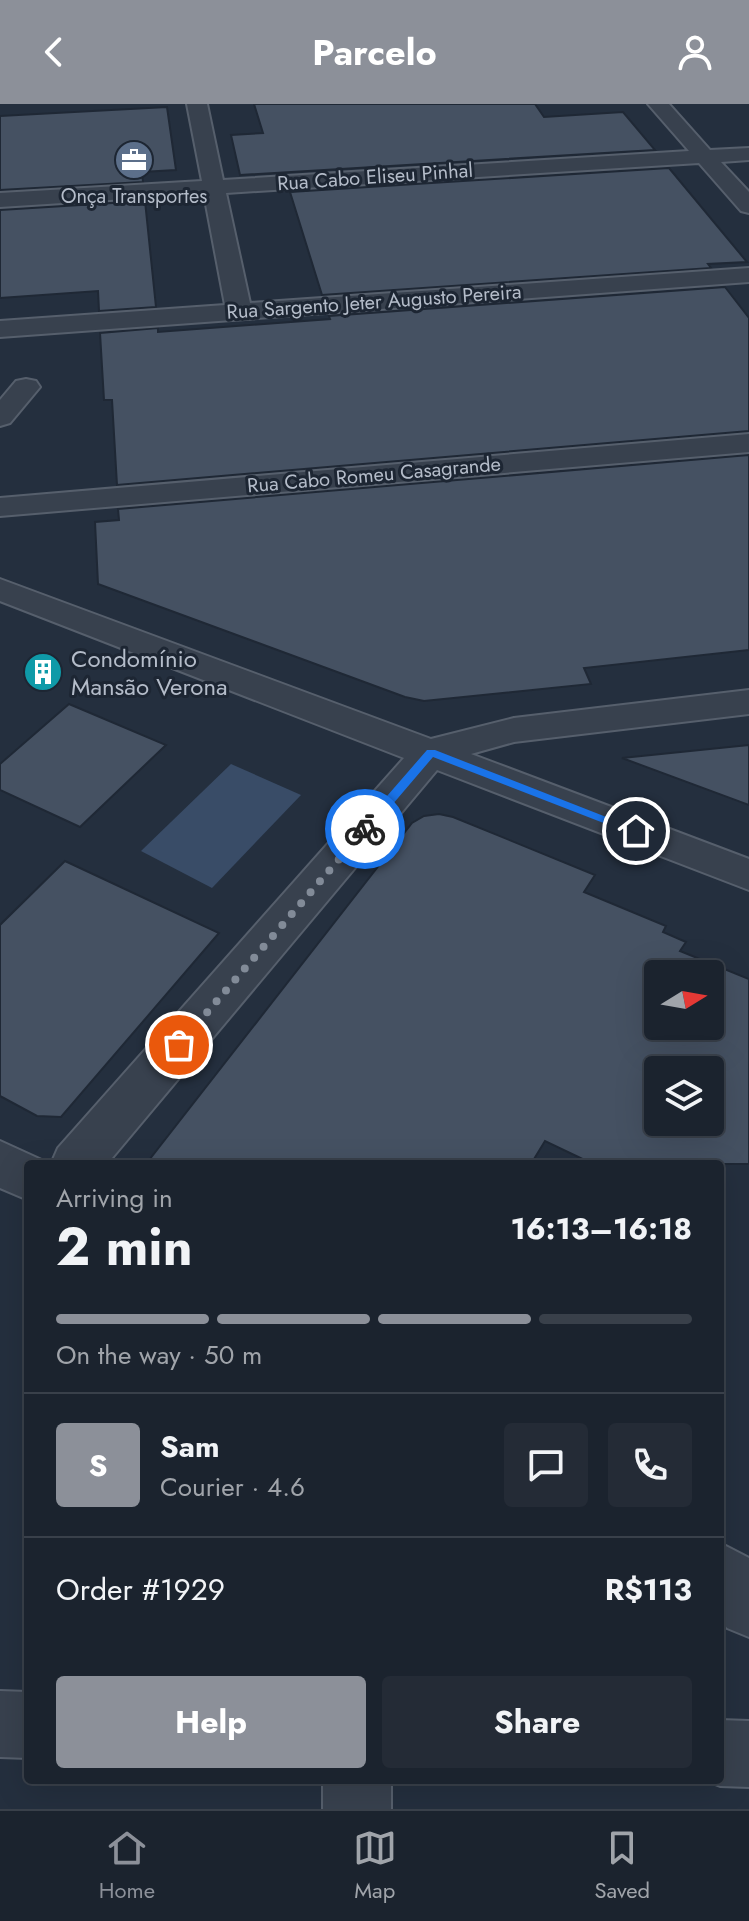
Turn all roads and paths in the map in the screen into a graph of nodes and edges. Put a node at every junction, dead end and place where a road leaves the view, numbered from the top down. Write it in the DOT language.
graph roads {
  1 [pos="197,104"];
  2 [pos="658,104"];
  3 [pos="749,154"];
  4 [pos="705,157"];
  5 [pos="214,187"];
  6 [pos="0,200"];
  7 [pos="749,206"];
  8 [pos="749,275"];
  9 [pos="239,311"];
  10 [pos="0,329"];
  11 [pos="26,387"];
  12 [pos="0,417"];
  13 [pos="749,443"];
  14 [pos="0,507"];
  15 [pos="0,589"];
  16 [pos="749,702"];
  17 [pos="431,752"];
  18 [pos="749,875"];
  19 [pos="79,1160"];
  20 [pos="0,1163"];
  21 [pos="24,1176"];
  22 [pos="724,1577"];
  23 [pos="749,1606"];
  24 [pos="0,1724"];
  25 [pos="24,1725"];
  26 [pos="724,1753"];
  27 [pos="749,1754"];
  28 [pos="357,1784"];
  29 [pos="357,1809"];
  1 -- 5 [label="street"];
  2 -- 4 [label="street"];
  3 -- 4 [label="street, Rua Cabo Eliseu Pinhal"];
  4 -- 5 [label="street, Rua Cabo Eliseu Pinhal"];
  4 -- 7 [label="street"];
  5 -- 6 [label="street, Rua Cabo Eliseu Pinhal"];
  5 -- 9 [label="street"];
  8 -- 9 [label="street, Rua Sargento Jeter Augusto Pereira"];
  9 -- 10 [label="street, Rua Sargento Jeter Augusto Pereira"];
  11 -- 12 [label="street"];
  13 -- 14 [label="street, Rua Cabo Romeu Casagrande"];
  15 -- 17 [label="street"];
  16 -- 17 [label="street"];
  17 -- 18 [label="street"];
  17 -- 19 [label="street"];
  20 -- 21 [label="street"];
  22 -- 23 [label="street"];
  24 -- 25 [label="street"];
  26 -- 27 [label="street"];
  28 -- 29 [label="street"];
}
